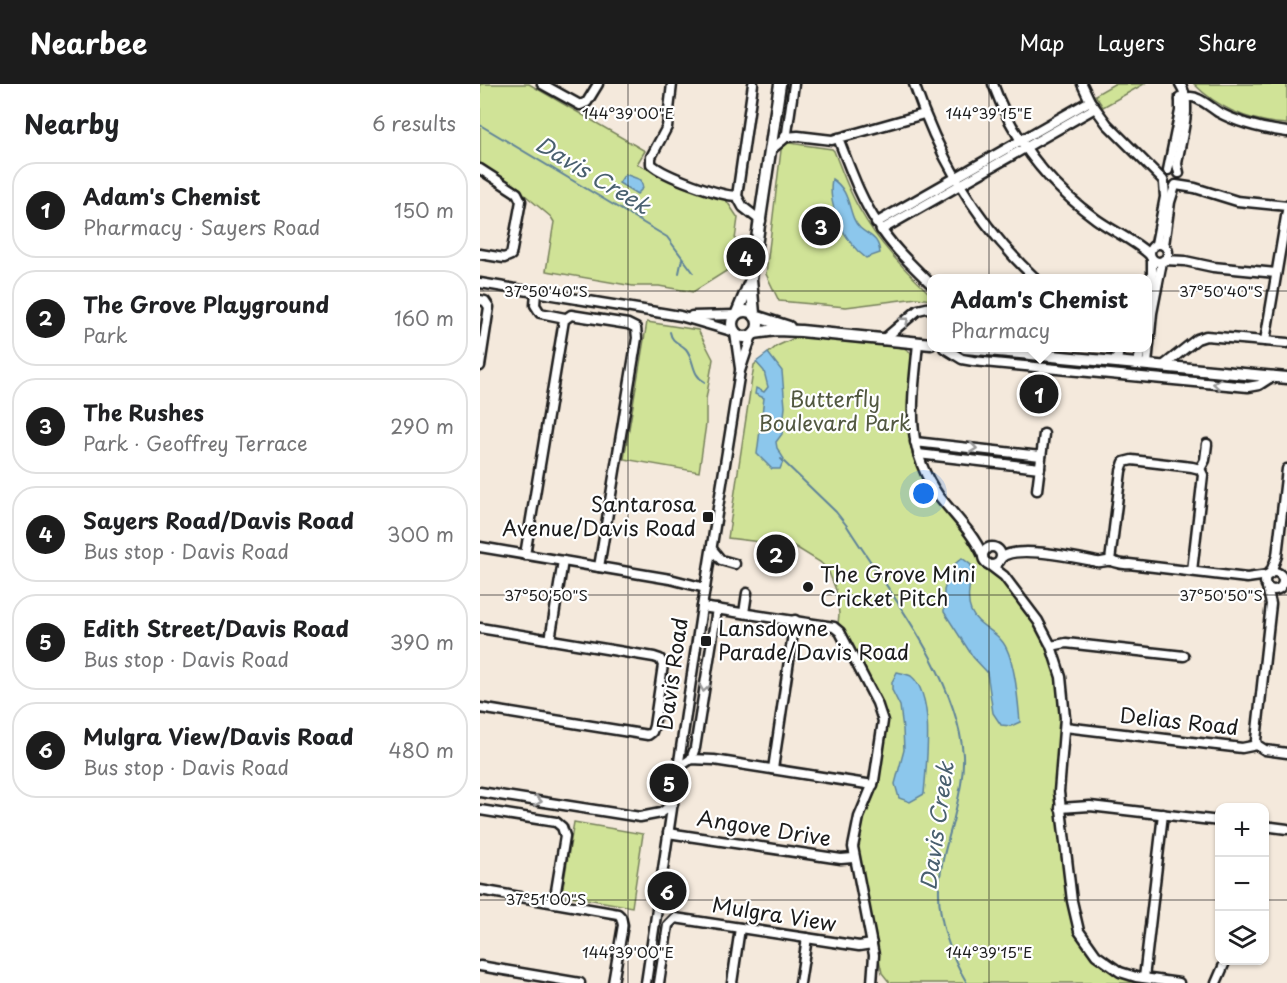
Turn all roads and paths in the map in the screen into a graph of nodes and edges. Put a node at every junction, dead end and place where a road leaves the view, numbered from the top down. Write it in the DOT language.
graph roads {
  1 [pos="542,84"];
  2 [pos="598,84"];
  3 [pos="672,84"];
  4 [pos="753,84"];
  5 [pos="780,84"];
  6 [pos="794,84"];
  7 [pos="914,84"];
  8 [pos="993,84"];
  9 [pos="1082,84"];
  10 [pos="1178,84"];
  11 [pos="1184,100"];
  12 [pos="1093,104"];
  13 [pos="924,114"];
  14 [pos="789,127"];
  15 [pos="1287,132"];
  16 [pos="798,136"];
  17 [pos="785,137"];
  18 [pos="838,138"];
  19 [pos="1023,145"];
  20 [pos="772,149"];
  21 [pos="1147,162"];
  22 [pos="480,169"];
  23 [pos="1167,170"];
  24 [pos="1179,174"];
  25 [pos="958,182"];
  26 [pos="1164,182"];
  27 [pos="738,185"];
  28 [pos="1175,186"];
  29 [pos="1195,188"];
  30 [pos="712,190"];
  31 [pos="737,196"];
  32 [pos="1287,206"];
  33 [pos="1287,211"];
  34 [pos="761,221"];
  35 [pos="879,226"];
  36 [pos="1134,242"];
  37 [pos="1160,246"];
  38 [pos="480,254"];
  39 [pos="1151,257"];
  40 [pos="1163,261"];
  41 [pos="1185,261"];
  42 [pos="1276,273"];
  43 [pos="1031,274"];
  44 [pos="1152,274"];
  45 [pos="751,279"];
  46 [pos="927,280"];
  47 [pos="480,283"];
  48 [pos="536,292"];
  49 [pos="480,300"];
  50 [pos="927,308"];
  51 [pos="1152,313"];
  52 [pos="736,314"];
  53 [pos="754,315"];
  54 [pos="680,316"];
  55 [pos="565,318"];
  56 [pos="801,331"];
  57 [pos="735,332"];
  58 [pos="753,334"];
  59 [pos="883,340"];
  60 [pos="1265,341"];
  61 [pos="918,343"];
  62 [pos="1287,343"];
  63 [pos="927,344"];
  64 [pos="950,352"];
  65 [pos="1008,352"];
  66 [pos="1116,352"];
  67 [pos="1141,352"];
  68 [pos="1144,352"];
  69 [pos="1117,362"];
  70 [pos="1142,364"];
  71 [pos="480,366"];
  72 [pos="1163,366"];
  73 [pos="740,371"];
  74 [pos="1273,376"];
  75 [pos="1287,378"];
  76 [pos="1044,434"];
  77 [pos="915,442"];
  78 [pos="1207,444"];
  79 [pos="918,454"];
  80 [pos="1041,456"];
  81 [pos="1040,468"];
  82 [pos="1200,469"];
  83 [pos="1287,469"];
  84 [pos="1037,490"];
  85 [pos="1286,496"];
  86 [pos="976,540"];
  87 [pos="480,547"];
  88 [pos="994,548"];
  89 [pos="712,549"];
  90 [pos="1020,552"];
  91 [pos="525,555"];
  92 [pos="1000,559"];
  93 [pos="1110,559"];
  94 [pos="985,560"];
  95 [pos="563,561"];
  96 [pos="735,564"];
  97 [pos="599,567"];
  98 [pos="1192,571"];
  99 [pos="1004,576"];
  100 [pos="1277,576"];
  101 [pos="1247,578"];
  102 [pos="1267,586"];
  103 [pos="1282,587"];
  104 [pos="705,588"];
  105 [pos="747,593"];
  106 [pos="1271,604"];
  107 [pos="702,607"];
  108 [pos="717,609"];
  109 [pos="744,613"];
  110 [pos="795,620"];
  111 [pos="480,628"];
  112 [pos="550,640"];
  113 [pos="1051,646"];
  114 [pos="1184,656"];
  115 [pos="480,708"];
  116 [pos="1065,727"];
  117 [pos="1257,745"];
  118 [pos="695,748"];
  119 [pos="1287,753"];
  120 [pos="691,759"];
  121 [pos="714,760"];
  122 [pos="679,767"];
  123 [pos="772,769"];
  124 [pos="873,785"];
  125 [pos="480,792"];
  126 [pos="673,804"];
  127 [pos="1060,808"];
  128 [pos="480,810"];
  129 [pos="1163,814"];
  130 [pos="1215,820"];
  131 [pos="1269,827"];
  132 [pos="1287,829"];
  133 [pos="668,833"];
  134 [pos="854,858"];
  135 [pos="480,890"];
  136 [pos="554,903"];
  137 [pos="740,928"];
  138 [pos="807,938"];
  139 [pos="872,944"];
  140 [pos="1224,965"];
  141 [pos="480,966"];
  142 [pos="1144,978"];
  143 [pos="580,983"];
  144 [pos="613,983"];
  145 [pos="646,983"];
  146 [pos="659,983"];
  147 [pos="732,983"];
  148 [pos="800,983"];
  149 [pos="872,983"];
  150 [pos="1179,983"];
  151 [pos="1216,983"];
  1 -- 2 [label="street"];
  3 -- 30 [label="street"];
  4 -- 27 [label="street"];
  5 -- 20 [label="main road"];
  6 -- 14 [label="street"];
  7 -- 13 [label="street"];
  8 -- 19 [label="street"];
  9 -- 12 [label="street"];
  10 -- 11 [label="street"];
  11 -- 15 [label="street"];
  11 -- 23 [label="street"];
  11 -- 24 [label="street"];
  12 -- 19 [label="street"];
  12 -- 21 [label="street"];
  13 -- 18 [label="street"];
  13 -- 25 [label="street"];
  14 -- 16 [label="street"];
  14 -- 17 [label="street"];
  16 -- 17 [label="street"];
  16 -- 18 [label="street"];
  17 -- 20 [label="street"];
  18 -- 35 [label="street"];
  19 -- 25 [label="street"];
  19 -- 36 [label="street"];
  20 -- 34 [label="main road"];
  21 -- 23 [label="street"];
  21 -- 26 [label="street"];
  22 -- 38 [label="street"];
  23 -- 24 [label="street"];
  23 -- 26 [label="street"];
  24 -- 28 [label="street"];
  24 -- 29 [label="street"];
  25 -- 35 [label="street"];
  25 -- 43 [label="street"];
  26 -- 28 [label="street"];
  26 -- 37 [label="street"];
  27 -- 30 [label="street"];
  27 -- 31 [label="street"];
  28 -- 29 [label="street"];
  28 -- 37 [label="street"];
  29 -- 32 [label="street"];
  30 -- 31 [label="street"];
  31 -- 34 [label="street"];
  33 -- 42 [label="street"];
  34 -- 45 [label="main road"];
  35 -- 46 [label="street"];
  36 -- 37 [label="street"];
  36 -- 39 [label="street"];
  37 -- 39 [label="street"];
  37 -- 40 [label="street"];
  37 -- 41 [label="street"];
  39 -- 40 [label="street"];
  39 -- 44 [label="street"];
  40 -- 41 [label="street"];
  40 -- 51 [label="street"];
  41 -- 42 [label="street"];
  42 -- 60 [label="street"];
  45 -- 52 [label="main road"];
  45 -- 53 [label="main road"];
  47 -- 48 [label="street"];
  48 -- 54 [label="street"];
  48 -- 55 [label="street"];
  49 -- 71 [label="street"];
  59 -- 50 [label="street, one-way"];
  52 -- 53 [label="main road"];
  52 -- 54 [label="street"];
  52 -- 57 [label="main road"];
  53 -- 56 [label="main road"];
  53 -- 58 [label="main road"];
  54 -- 57 [label="street"];
  55 -- 91 [label="street"];
  55 -- 97 [label="street"];
  56 -- 58 [label="main road"];
  56 -- 59 [label="main road"];
  57 -- 58 [label="main road"];
  57 -- 73 [label="street"];
  58 -- 73 [label="street"];
  59 -- 61 [label="main road"];
  60 -- 62 [label="street"];
  60 -- 72 [label="street"];
  61 -- 63 [label="main road"];
  61 -- 77 [label="street"];
  74 -- 64 [label="street, one-way"];
  65 -- 69 [label="main road"];
  66 -- 69 [label="street"];
  67 -- 70 [label="street"];
  68 -- 70 [label="street"];
  69 -- 70 [label="main road"];
  70 -- 72 [label="main road"];
  72 -- 74 [label="main road"];
  73 -- 89 [label="street, Davis Road"];
  74 -- 75 [label="main road"];
  76 -- 80 [label="street"];
  77 -- 79 [label="street"];
  77 -- 80 [label="street, one-way"];
  78 -- 82 [label="street"];
  79 -- 81 [label="street"];
  79 -- 86 [label="street"];
  80 -- 81 [label="street"];
  81 -- 84 [label="street"];
  82 -- 93 [label="street"];
  82 -- 98 [label="street"];
  83 -- 85 [label="street"];
  85 -- 100 [label="street"];
  86 -- 88 [label="street"];
  86 -- 94 [label="street"];
  87 -- 91 [label="street"];
  88 -- 90 [label="street"];
  88 -- 92 [label="street"];
  88 -- 94 [label="street"];
  89 -- 96 [label="street"];
  89 -- 104 [label="street, Davis Road"];
  90 -- 92 [label="street"];
  90 -- 93 [label="street"];
  91 -- 95 [label="street"];
  92 -- 94 [label="street"];
  92 -- 99 [label="street"];
  93 -- 98 [label="street"];
  94 -- 99 [label="street"];
  95 -- 97 [label="street"];
  95 -- 112 [label="street"];
  97 -- 104 [label="street"];
  98 -- 101 [label="street"];
  99 -- 113 [label="street"];
  100 -- 101 [label="street"];
  100 -- 102 [label="street"];
  100 -- 103 [label="street"];
  101 -- 102 [label="street"];
  102 -- 103 [label="street"];
  102 -- 106 [label="street"];
  103 -- 106 [label="street"];
  104 -- 107 [label="street, Davis Road"];
  105 -- 109 [label="street"];
  106 -- 117 [label="street"];
  107 -- 108 [label="street"];
  107 -- 122 [label="street, Davis Road"];
  108 -- 109 [label="street"];
  108 -- 118 [label="street, one-way"];
  109 -- 110 [label="street"];
  110 -- 123 [label="street"];
  110 -- 124 [label="street"];
  111 -- 112 [label="street"];
  112 -- 115 [label="street"];
  113 -- 114 [label="street"];
  113 -- 116 [label="street"];
  116 -- 117 [label="street, Delias Road"];
  116 -- 127 [label="street"];
  117 -- 119 [label="street, Delias Road"];
  118 -- 120 [label="street"];
  118 -- 121 [label="street"];
  120 -- 121 [label="street"];
  120 -- 122 [label="street"];
  121 -- 123 [label="street"];
  122 -- 126 [label="street, Davis Road"];
  123 -- 124 [label="street"];
  124 -- 134 [label="street"];
  125 -- 126 [label="street, one-way"];
  126 -- 133 [label="street, Davis Road"];
  127 -- 129 [label="street"];
  127 -- 142 [label="street"];
  128 -- 136 [label="street"];
  129 -- 130 [label="street"];
  129 -- 142 [label="street"];
  131 -- 132 [label="street"];
  133 -- 134 [label="street, Angove Drive"];
  133 -- 145 [label="street, Davis Road"];
  134 -- 139 [label="street"];
  135 -- 136 [label="street"];
  136 -- 144 [label="street"];
  137 -- 138 [label="street, Mulgra View"];
  137 -- 146 [label="street, Mulgra View"];
  137 -- 147 [label="street"];
  138 -- 139 [label="street, Mulgra View"];
  138 -- 148 [label="street"];
  139 -- 149 [label="street"];
  140 -- 151 [label="street"];
  141 -- 143 [label="street"];
  142 -- 150 [label="street"];
}
